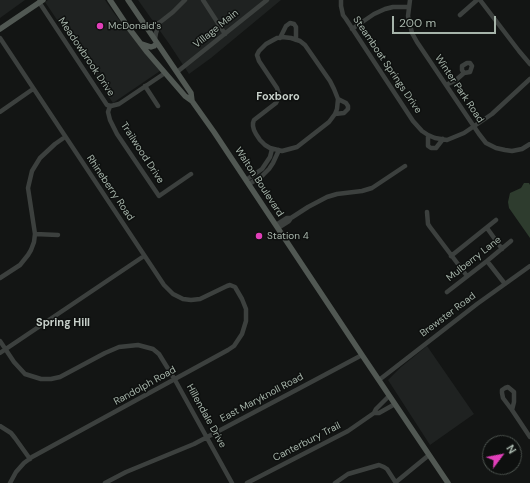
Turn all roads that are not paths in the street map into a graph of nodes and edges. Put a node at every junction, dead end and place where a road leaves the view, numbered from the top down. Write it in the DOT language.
graph roads {
  1 [pos="110,0"];
  2 [pos="128,0"];
  3 [pos="185,0"];
  4 [pos="202,0"];
  5 [pos="267,0"];
  6 [pos="341,0"];
  7 [pos="410,0"];
  8 [pos="477,0"];
  9 [pos="480,0"];
  10 [pos="41,1"];
  11 [pos="262,2"];
  12 [pos="409,7"];
  13 [pos="460,15"];
  14 [pos="159,23"];
  15 [pos="145,25"];
  16 [pos="0,29"];
  17 [pos="352,29"];
  18 [pos="225,34"];
  19 [pos="0,38"];
  20 [pos="280,38"];
  21 [pos="296,40"];
  22 [pos="156,41"];
  23 [pos="140,43"];
  24 [pos="530,64"];
  25 [pos="177,72"];
  26 [pos="165,73"];
  27 [pos="464,73"];
  28 [pos="180,78"];
  29 [pos="530,79"];
  30 [pos="172,82"];
  31 [pos="446,85"];
  32 [pos="145,86"];
  33 [pos="33,89"];
  34 [pos="338,99"];
  35 [pos="192,101"];
  36 [pos="110,106"];
  37 [pos="158,106"];
  38 [pos="0,112"];
  39 [pos="335,114"];
  40 [pos="474,127"];
  41 [pos="428,135"];
  42 [pos="65,137"];
  43 [pos="443,139"];
  44 [pos="530,144"];
  45 [pos="272,149"];
  46 [pos="279,150"];
  47 [pos="405,166"];
  48 [pos="191,174"];
  49 [pos="248,182"];
  50 [pos="427,212"];
  51 [pos="496,220"];
  52 [pos="277,227"];
  53 [pos="487,228"];
  54 [pos="35,234"];
  55 [pos="58,235"];
  56 [pos="511,241"];
  57 [pos="502,249"];
  58 [pos="144,256"];
  59 [pos="451,256"];
  60 [pos="488,261"];
  61 [pos="530,266"];
  62 [pos="467,276"];
  63 [pos="0,278"];
  64 [pos="505,284"];
  65 [pos="230,285"];
  66 [pos="447,292"];
  67 [pos="0,341"];
  68 [pos="6,350"];
  69 [pos="0,353"];
  70 [pos="362,355"];
  71 [pos="175,380"];
  72 [pos="379,380"];
  73 [pos="390,396"];
  74 [pos="395,404"];
  75 [pos="512,410"];
  76 [pos="374,413"];
  77 [pos="0,426"];
  78 [pos="206,437"];
  79 [pos="530,437"];
  80 [pos="429,455"];
  81 [pos="30,459"];
  82 [pos="10,483"];
  83 [pos="105,483"];
  84 [pos="232,483"];
  85 [pos="247,483"];
  86 [pos="334,483"];
  87 [pos="396,483"];
  88 [pos="448,483"];
  1 -- 23 [label="main road, Walton Boulevard"];
  2 -- 15 [label="main road"];
  3 -- 14 [label="street"];
  4 -- 18 [label="street"];
  5 -- 11 [label="street, Village Main"];
  6 -- 17 [label="street, Steamboat Springs Drive"];
  7 -- 12 [label="street, Winter Park Road"];
  8 -- 13 [label="street"];
  9 -- 24 [label="street"];
  10 -- 16 [label="main road"];
  10 -- 36 [label="street, Meadowbrook Drive"];
  11 -- 18 [label="street, Village Main"];
  12 -- 17 [label="street"];
  12 -- 31 [label="street, Winter Park Road"];
  14 -- 15 [label="street"];
  14 -- 22 [label="street"];
  15 -- 22 [label="main road"];
  17 -- 41 [label="street, Steamboat Springs Drive"];
  18 -- 25 [label="street, Village Main"];
  19 -- 33 [label="street, Rhineberry Road"];
  20 -- 21 [label="street"];
  20 -- 21 [label="street"];
  20 -- 45 [label="street"];
  21 -- 34 [label="street"];
  22 -- 23 [label="main road"];
  22 -- 25 [label="main road"];
  23 -- 26 [label="main road, Walton Boulevard"];
  25 -- 28 [label="main road"];
  26 -- 30 [label="main road, Walton Boulevard"];
  26 -- 32 [label="street, Meadowbrook Drive"];
  27 -- 31 [label="street"];
  28 -- 30 [label="main road"];
  28 -- 35 [label="main road"];
  29 -- 40 [label="street, Steamboat Springs Drive"];
  30 -- 35 [label="main road, Walton Boulevard"];
  31 -- 40 [label="street, Winter Park Road"];
  32 -- 36 [label="street, Meadowbrook Drive"];
  32 -- 37 [label="street"];
  33 -- 38 [label="street"];
  33 -- 42 [label="street, Rhineberry Road"];
  34 -- 39 [label="street"];
  34 -- 39 [label="street"];
  35 -- 49 [label="main road, Walton Boulevard"];
  36 -- 48 [label="street, Trailwood Drive"];
  39 -- 46 [label="street"];
  40 -- 43 [label="street, Steamboat Springs Drive"];
  40 -- 44 [label="street, Winter Park Road"];
  41 -- 43 [label="street, Steamboat Springs Drive"];
  41 -- 43 [label="street, Steamboat Springs Drive"];
  42 -- 54 [label="street"];
  42 -- 58 [label="street, Rhineberry Road"];
  45 -- 46 [label="street"];
  45 -- 49 [label="street"];
  46 -- 49 [label="street"];
  47 -- 52 [label="street"];
  49 -- 52 [label="main road, Walton Boulevard"];
  50 -- 59 [label="street"];
  51 -- 53 [label="street"];
  52 -- 70 [label="main road, Walton Boulevard"];
  53 -- 57 [label="street"];
  53 -- 59 [label="street"];
  54 -- 55 [label="street"];
  54 -- 63 [label="street"];
  56 -- 57 [label="street, Mulberry Lane"];
  57 -- 60 [label="street, Mulberry Lane"];
  58 -- 65 [label="street, Rhineberry Road"];
  58 -- 68 [label="street"];
  59 -- 62 [label="street"];
  60 -- 62 [label="street, Mulberry Lane"];
  60 -- 64 [label="street"];
  61 -- 64 [label="street, Brewster Road"];
  62 -- 66 [label="street, Mulberry Lane"];
  64 -- 72 [label="street, Brewster Road"];
  65 -- 71 [label="street, Randolph Road"];
  67 -- 68 [label="street, Hillendale Drive"];
  68 -- 69 [label="street"];
  68 -- 71 [label="street, Hillendale Drive"];
  70 -- 72 [label="main road, Walton Boulevard"];
  70 -- 78 [label="street, East Maryknoll Road"];
  71 -- 78 [label="street, Hillendale Drive"];
  71 -- 81 [label="street, Randolph Road"];
  72 -- 73 [label="main road, Walton Boulevard"];
  73 -- 74 [label="main road, Walton Boulevard"];
  73 -- 76 [label="street, Canterbury Trail"];
  74 -- 76 [label="street, Canterbury Trail"];
  74 -- 80 [label="main road, Walton Boulevard"];
  75 -- 79 [label="street"];
  76 -- 85 [label="street, Canterbury Trail"];
  77 -- 81 [label="street"];
  78 -- 83 [label="street, East Maryknoll Road"];
  78 -- 84 [label="street, Hillendale Drive"];
  80 -- 87 [label="street"];
  80 -- 88 [label="main road, Walton Boulevard"];
  81 -- 82 [label="street, Randolph Road"];
  86 -- 87 [label="street"];
}
